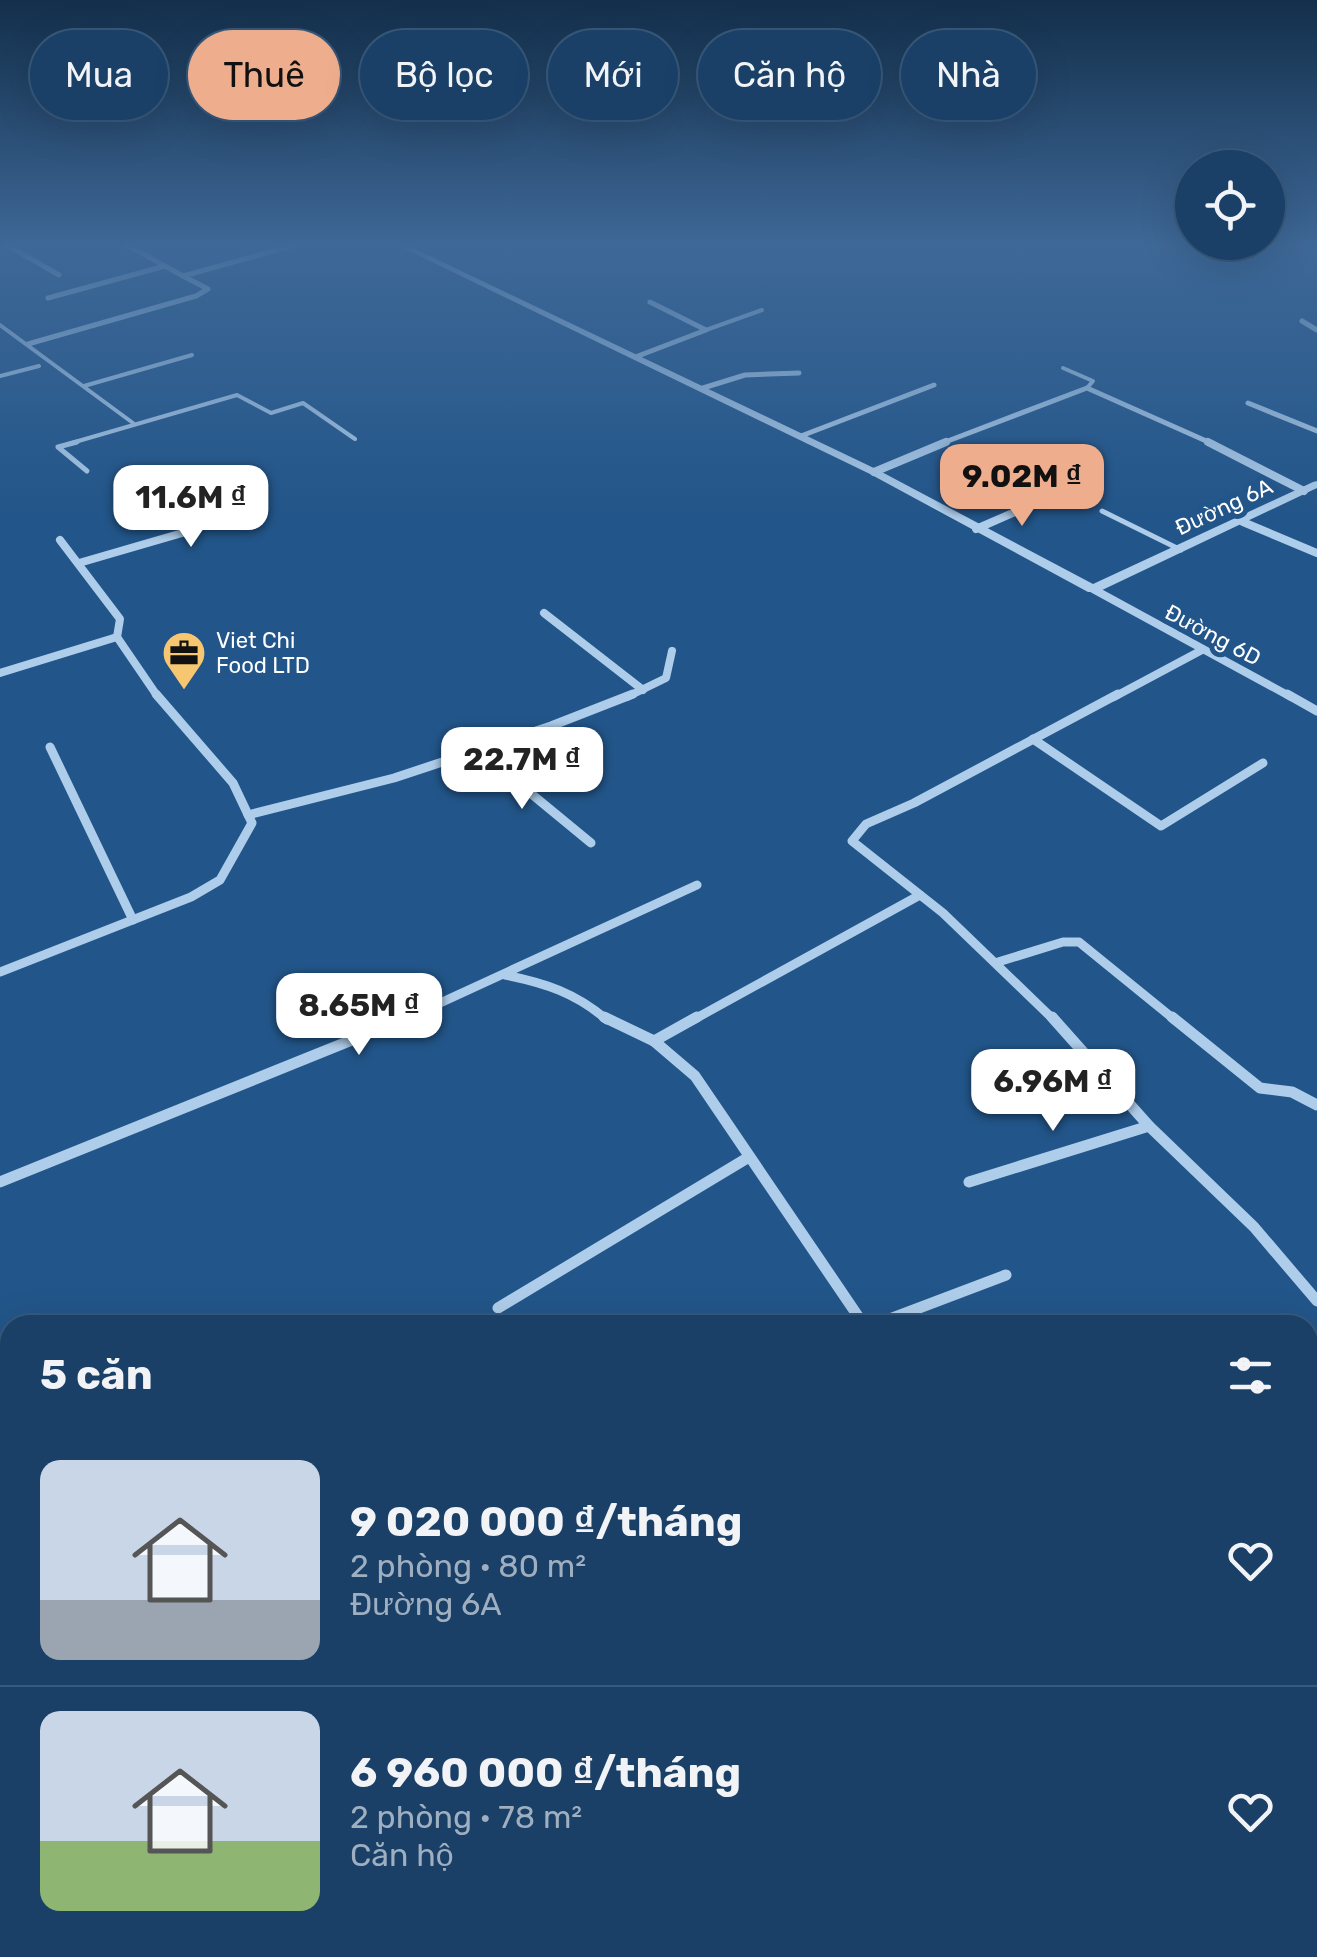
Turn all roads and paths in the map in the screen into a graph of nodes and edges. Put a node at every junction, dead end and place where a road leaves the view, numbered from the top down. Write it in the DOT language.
graph roads {
  1 [pos="17,336"];
  2 [pos="55,336"];
  3 [pos="596,336"];
  4 [pos="689,336"];
  5 [pos="28,344"];
  6 [pos="192,356"];
  7 [pos="638,356"];
  8 [pos="39,366"];
  9 [pos="1063,368"];
  10 [pos="799,373"];
  11 [pos="0,376"];
  12 [pos="934,385"];
  13 [pos="84,386"];
  14 [pos="704,388"];
  15 [pos="1087,388"];
  16 [pos="1248,403"];
  17 [pos="133,423"];
  18 [pos="1317,430"];
  19 [pos="801,436"];
  20 [pos="355,440"];
  21 [pos="86,470"];
  22 [pos="874,472"];
  23 [pos="157,476"];
  24 [pos="1317,484"];
  25 [pos="1304,491"];
  26 [pos="1054,494"];
  27 [pos="1102,511"];
  28 [pos="1243,522"];
  29 [pos="976,529"];
  30 [pos="60,540"];
  31 [pos="1181,550"];
  32 [pos="1317,553"];
  33 [pos="80,564"];
  34 [pos="1092,589"];
  35 [pos="544,612"];
  36 [pos="116,637"];
  37 [pos="1202,650"];
  38 [pos="672,651"];
  39 [pos="0,673"];
  40 [pos="643,690"];
  41 [pos="1313,707"];
  42 [pos="1033,738"];
  43 [pos="50,748"];
  44 [pos="478,750"];
  45 [pos="1262,764"];
  46 [pos="248,815"];
  47 [pos="590,843"];
  48 [pos="697,885"];
  49 [pos="920,895"];
  50 [pos="132,920"];
  51 [pos="998,962"];
  52 [pos="0,972"];
  53 [pos="504,975"];
  54 [pos="654,1041"];
  55 [pos="1317,1106"];
  56 [pos="1149,1126"];
  57 [pos="749,1157"];
  58 [pos="0,1182"];
  59 [pos="969,1182"];
  60 [pos="1006,1275"];
  61 [pos="1317,1301"];
  62 [pos="498,1308"];
  63 [pos="857,1315"];
  64 [pos="900,1315"];
  1 -- 5 [label="lane"];
  2 -- 5 [label="street"];
  3 -- 7 [label="street"];
  4 -- 7 [label="street"];
  5 -- 13 [label="lane"];
  6 -- 13 [label="lane"];
  7 -- 14 [label="street"];
  8 -- 11 [label="lane"];
  9 -- 15 [label="lane"];
  10 -- 14 [label="street"];
  12 -- 19 [label="street"];
  13 -- 17 [label="lane"];
  14 -- 19 [label="street"];
  15 -- 22 [label="street"];
  15 -- 25 [label="street"];
  16 -- 18 [label="street"];
  17 -- 20 [label="lane"];
  17 -- 21 [label="lane"];
  19 -- 22 [label="street"];
  22 -- 29 [label="street"];
  23 -- 33 [label="street"];
  24 -- 25 [label="street, Đường 6A"];
  25 -- 28 [label="street, Đường 6A"];
  26 -- 29 [label="street"];
  27 -- 31 [label="lane"];
  28 -- 31 [label="street, Đường 6A"];
  28 -- 32 [label="street"];
  29 -- 34 [label="street"];
  30 -- 33 [label="street"];
  31 -- 34 [label="street, Đường 6A"];
  33 -- 36 [label="street"];
  34 -- 37 [label="street, Đường 6D"];
  35 -- 40 [label="street"];
  36 -- 39 [label="street"];
  36 -- 46 [label="street"];
  37 -- 41 [label="street, Đường 6D"];
  37 -- 42 [label="street"];
  38 -- 40 [label="street"];
  40 -- 44 [label="street"];
  42 -- 45 [label="street"];
  42 -- 49 [label="street"];
  43 -- 50 [label="street"];
  44 -- 46 [label="street"];
  44 -- 47 [label="street"];
  46 -- 50 [label="street"];
  48 -- 53 [label="street"];
  49 -- 51 [label="street"];
  49 -- 54 [label="street"];
  50 -- 52 [label="street"];
  51 -- 55 [label="street"];
  51 -- 56 [label="street"];
  53 -- 54 [label="street"];
  53 -- 58 [label="street"];
  54 -- 57 [label="street"];
  56 -- 59 [label="street"];
  56 -- 61 [label="street"];
  57 -- 62 [label="street"];
  57 -- 63 [label="street"];
  60 -- 64 [label="street"];
}
